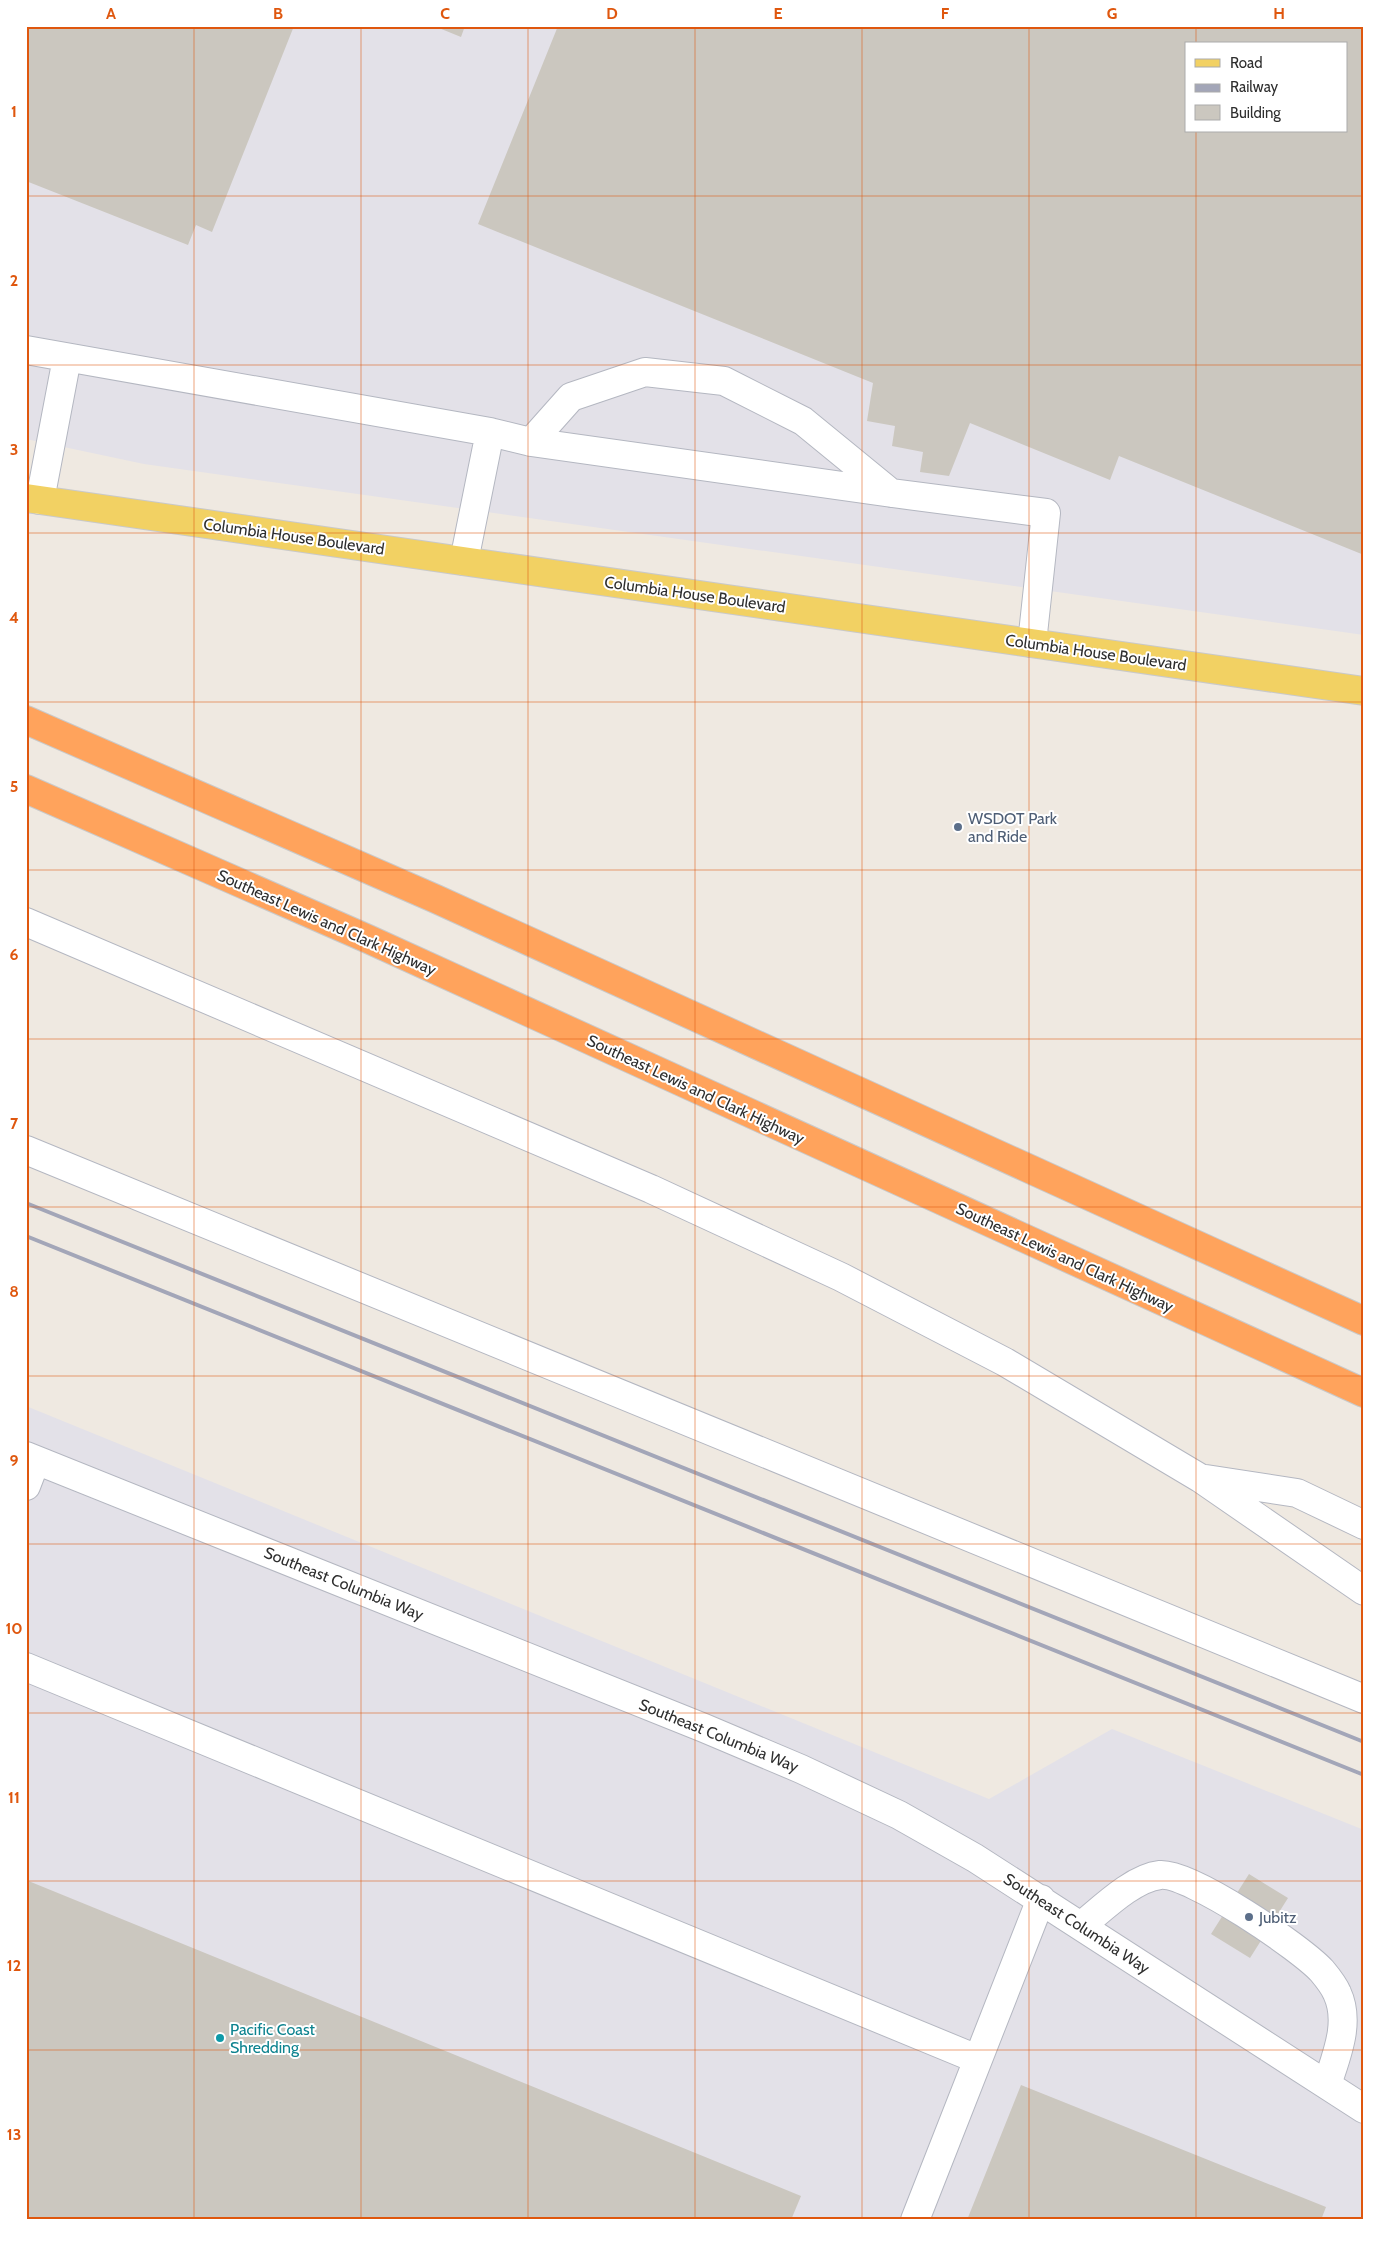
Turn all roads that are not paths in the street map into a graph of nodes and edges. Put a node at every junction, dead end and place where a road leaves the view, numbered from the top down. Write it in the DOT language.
graph roads {
  1 [pos="26,350"];
  2 [pos="67,358"];
  3 [pos="490,432"];
  4 [pos="531,442"];
  5 [pos="892,493"];
  6 [pos="33,499"];
  7 [pos="464,561"];
  8 [pos="1032,643"];
  9 [pos="1364,691"];
  10 [pos="26,720"];
  11 [pos="26,789"];
  12 [pos="26,922"];
  13 [pos="26,1150"];
  14 [pos="1364,1321"];
  15 [pos="1364,1393"];
  16 [pos="31,1458"];
  17 [pos="1200,1478"];
  18 [pos="26,1486"];
  19 [pos="1364,1524"];
  20 [pos="1364,1591"];
  21 [pos="26,1667"];
  22 [pos="1364,1699"];
  23 [pos="1041,1899"];
  24 [pos="1081,1926"];
  25 [pos="977,2059"];
  26 [pos="1327,2085"];
  27 [pos="1364,2109"];
  28 [pos="915,2220"];
  1 -- 2 [label="street"];
  2 -- 3 [label="street"];
  2 -- 6 [label="street"];
  3 -- 4 [label="street"];
  3 -- 7 [label="street"];
  4 -- 5 [label="street"];
  4 -- 5 [label="street"];
  5 -- 8 [label="street"];
  6 -- 7 [label="main road, Columbia House Boulevard"];
  7 -- 8 [label="main road, Columbia House Boulevard"];
  8 -- 9 [label="main road, Columbia House Boulevard"];
  10 -- 14 [label="highway"];
  11 -- 15 [label="highway, Southeast Lewis and Clark Highway"];
  12 -- 17 [label="street"];
  13 -- 22 [label="street"];
  16 -- 18 [label="street"];
  16 -- 23 [label="street, Southeast Columbia Way"];
  17 -- 19 [label="street"];
  17 -- 20 [label="street"];
  21 -- 25 [label="street"];
  23 -- 24 [label="street, Southeast Columbia Way"];
  23 -- 25 [label="street"];
  24 -- 26 [label="street, Southeast Columbia Way"];
  24 -- 26 [label="street"];
  25 -- 28 [label="street"];
  26 -- 27 [label="street, Southeast Columbia Way"];
}
